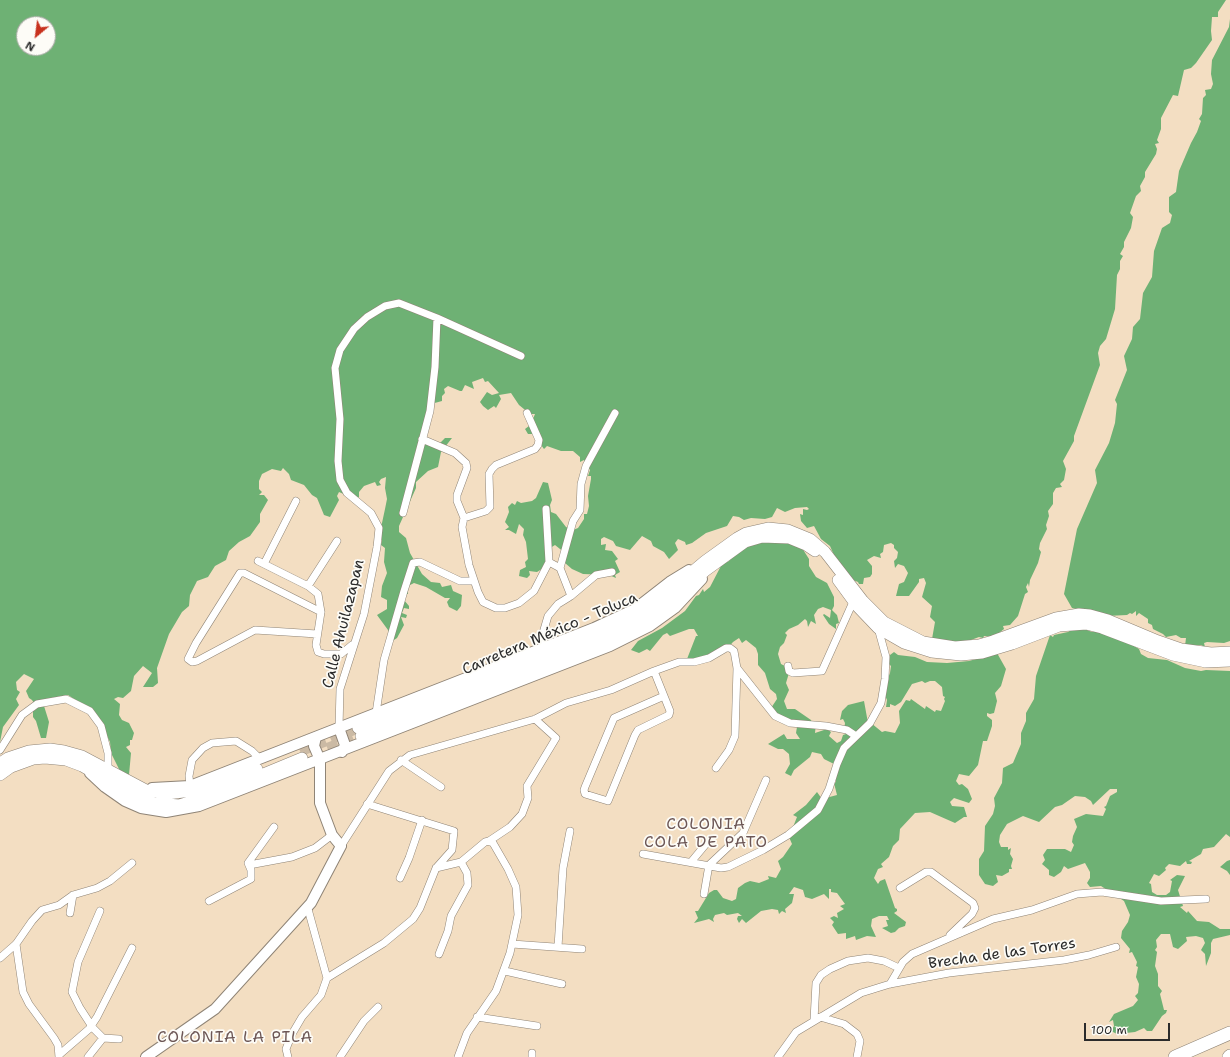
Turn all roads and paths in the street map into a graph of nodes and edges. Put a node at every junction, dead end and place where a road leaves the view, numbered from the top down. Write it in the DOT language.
graph roads {
  1 [pos="437,318"];
  2 [pos="520,356"];
  3 [pos="528,413"];
  4 [pos="615,413"];
  5 [pos="422,439"];
  6 [pos="296,501"];
  7 [pos="546,509"];
  8 [pos="403,513"];
  9 [pos="464,518"];
  10 [pos="337,541"];
  11 [pos="705,561"];
  12 [pos="719,561"];
  13 [pos="549,562"];
  14 [pos="560,568"];
  15 [pos="612,572"];
  16 [pos="474,581"];
  17 [pos="308,586"];
  18 [pos="571,596"];
  19 [pos="853,602"];
  20 [pos="321,612"];
  21 [pos="878,628"];
  22 [pos="317,634"];
  23 [pos="354,644"];
  24 [pos="544,648"];
  25 [pos="1230,652"];
  26 [pos="1230,661"];
  27 [pos="788,666"];
  28 [pos="736,668"];
  29 [pos="654,671"];
  30 [pos="664,696"];
  31 [pos="376,713"];
  32 [pos="535,719"];
  33 [pos="339,728"];
  34 [pos="856,736"];
  35 [pos="316,737"];
  36 [pos="0,750"];
  37 [pos="342,752"];
  38 [pos="259,758"];
  39 [pos="320,760"];
  40 [pos="401,760"];
  41 [pos="0,763"];
  42 [pos="82,766"];
  43 [pos="716,768"];
  44 [pos="108,769"];
  45 [pos="0,775"];
  46 [pos="766,780"];
  47 [pos="190,786"];
  48 [pos="441,786"];
  49 [pos="141,788"];
  50 [pos="367,804"];
  51 [pos="422,820"];
  52 [pos="274,827"];
  53 [pos="570,831"];
  54 [pos="332,836"];
  55 [pos="489,841"];
  56 [pos="706,844"];
  57 [pos="341,846"];
  58 [pos="643,854"];
  59 [pos="461,862"];
  60 [pos="691,862"];
  61 [pos="132,863"];
  62 [pos="249,865"];
  63 [pos="709,866"];
  64 [pos="436,868"];
  65 [pos="400,878"];
  66 [pos="900,888"];
  67 [pos="704,894"];
  68 [pos="73,895"];
  69 [pos="1206,899"];
  70 [pos="209,901"];
  71 [pos="308,909"];
  72 [pos="100,912"];
  73 [pos="70,914"];
  74 [pos="946,939"];
  75 [pos="16,944"];
  76 [pos="512,944"];
  77 [pos="558,947"];
  78 [pos="1116,947"];
  79 [pos="132,948"];
  80 [pos="582,949"];
  81 [pos="439,954"];
  82 [pos="0,958"];
  83 [pos="899,968"];
  84 [pos="504,971"];
  85 [pos="326,978"];
  86 [pos="562,984"];
  87 [pos="890,984"];
  88 [pos="378,1007"];
  89 [pos="477,1017"];
  90 [pos="817,1018"];
  91 [pos="91,1026"];
  92 [pos="537,1026"];
  93 [pos="1230,1033"];
  94 [pos="104,1038"];
  95 [pos="119,1039"];
  96 [pos="59,1056"];
  97 [pos="88,1057"];
  98 [pos="146,1057"];
  99 [pos="288,1057"];
  100 [pos="340,1057"];
  101 [pos="458,1057"];
  102 [pos="778,1057"];
  103 [pos="857,1057"];
  104 [pos="1176,1057"];
  1 -- 2 [label="street"];
  1 -- 5 [label="street"];
  1 -- 23 [label="street, Calle Ahuilazapan"];
  3 -- 9 [label="street"];
  4 -- 14 [label="street"];
  5 -- 8 [label="street"];
  5 -- 9 [label="street"];
  6 -- 17 [label="street"];
  7 -- 13 [label="street"];
  9 -- 16 [label="street"];
  10 -- 17 [label="street"];
  11 -- 12 [label="main road, Carretera México - Toluca"];
  11 -- 24 [label="street"];
  11 -- 25 [label="main road, Carretera México - Toluca"];
  12 -- 19 [label="main road, Carretera México - Toluca"];
  12 -- 37 [label="street"];
  13 -- 14 [label="street"];
  13 -- 16 [label="street"];
  14 -- 18 [label="street"];
  15 -- 18 [label="street"];
  16 -- 31 [label="street"];
  17 -- 20 [label="street"];
  18 -- 24 [label="street"];
  19 -- 21 [label="main road, Carretera México - Toluca"];
  19 -- 27 [label="street"];
  20 -- 22 [label="street"];
  20 -- 22 [label="street"];
  21 -- 26 [label="main road, Carretera México - Toluca"];
  21 -- 34 [label="street"];
  22 -- 23 [label="street"];
  23 -- 33 [label="street, Calle Ahuilazapan"];
  24 -- 31 [label="street"];
  28 -- 29 [label="street"];
  28 -- 34 [label="street"];
  28 -- 43 [label="street"];
  29 -- 30 [label="street"];
  29 -- 32 [label="street"];
  30 -- 30 [label="street"];
  31 -- 33 [label="street"];
  32 -- 40 [label="street"];
  32 -- 55 [label="street"];
  33 -- 35 [label="street"];
  33 -- 37 [label="street"];
  34 -- 63 [label="street"];
  35 -- 38 [label="street"];
  35 -- 39 [label="street"];
  36 -- 44 [label="street"];
  37 -- 39 [label="street"];
  38 -- 47 [label="street"];
  38 -- 47 [label="street"];
  39 -- 42 [label="street"];
  39 -- 54 [label="street"];
  40 -- 48 [label="street"];
  40 -- 50 [label="street"];
  41 -- 44 [label="main road"];
  42 -- 45 [label="main road"];
  42 -- 49 [label="main road"];
  44 -- 49 [label="main road"];
  46 -- 63 [label="street"];
  47 -- 49 [label="street"];
  50 -- 51 [label="street"];
  50 -- 57 [label="street"];
  51 -- 64 [label="street"];
  51 -- 65 [label="street"];
  52 -- 62 [label="street"];
  53 -- 77 [label="street"];
  54 -- 57 [label="street"];
  54 -- 62 [label="street"];
  55 -- 59 [label="street"];
  55 -- 76 [label="street"];
  56 -- 60 [label="street"];
  57 -- 71 [label="street"];
  58 -- 60 [label="street"];
  59 -- 64 [label="street"];
  59 -- 81 [label="street"];
  60 -- 63 [label="street"];
  61 -- 68 [label="street"];
  62 -- 70 [label="street"];
  63 -- 67 [label="street"];
  64 -- 85 [label="street"];
  66 -- 74 [label="street"];
  68 -- 73 [label="street"];
  68 -- 75 [label="street"];
  69 -- 74 [label="street, Brecha de las Torres"];
  71 -- 85 [label="street"];
  71 -- 98 [label="street"];
  72 -- 91 [label="street"];
  74 -- 83 [label="street, Brecha de las Torres"];
  75 -- 82 [label="street"];
  75 -- 96 [label="street"];
  76 -- 77 [label="street"];
  76 -- 84 [label="street"];
  77 -- 80 [label="street"];
  78 -- 87 [label="street, Brecha de las Torres"];
  79 -- 91 [label="street"];
  83 -- 87 [label="street, Brecha de las Torres"];
  83 -- 90 [label="street"];
  84 -- 86 [label="street"];
  84 -- 89 [label="street"];
  85 -- 99 [label="street"];
  87 -- 90 [label="street, Brecha de las Torres"];
  88 -- 100 [label="street"];
  89 -- 92 [label="street"];
  89 -- 101 [label="street"];
  90 -- 102 [label="street, Brecha de las Torres"];
  90 -- 103 [label="street"];
  91 -- 94 [label="street"];
  91 -- 96 [label="street"];
  93 -- 104 [label="highway"];
  94 -- 95 [label="street"];
  94 -- 97 [label="street"];
}
